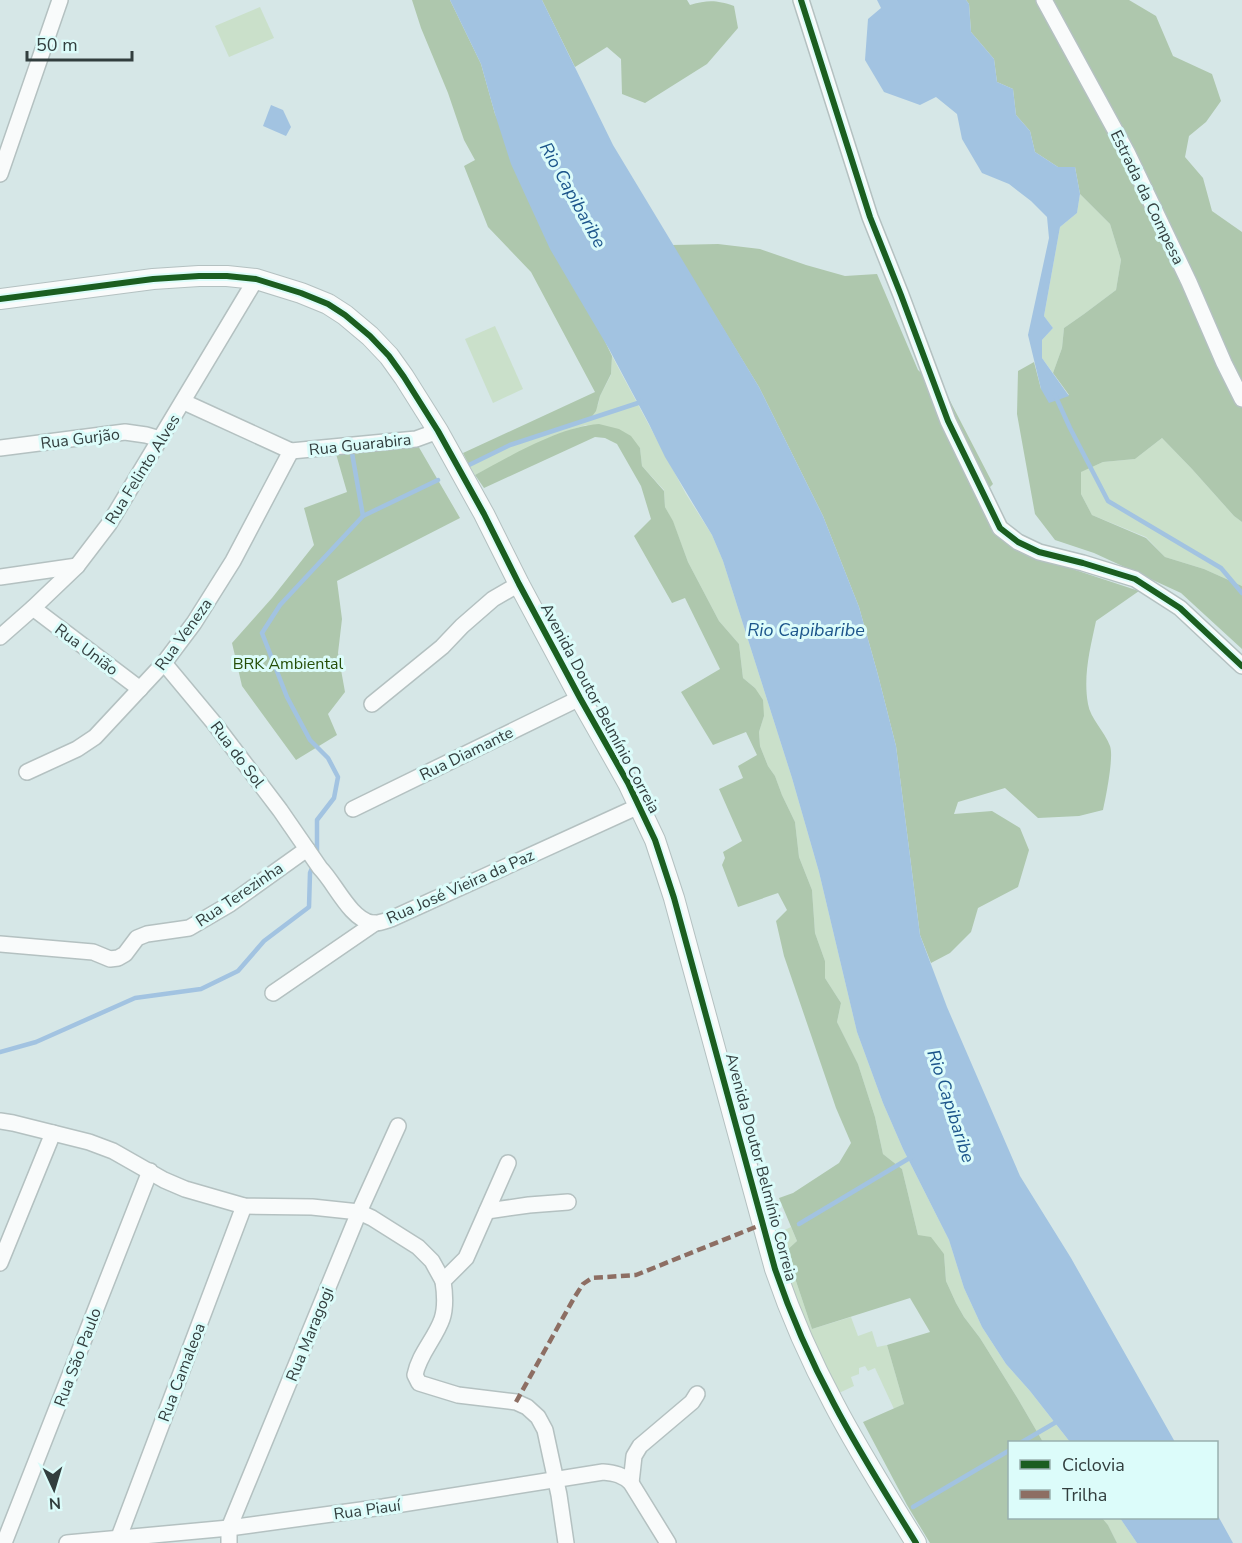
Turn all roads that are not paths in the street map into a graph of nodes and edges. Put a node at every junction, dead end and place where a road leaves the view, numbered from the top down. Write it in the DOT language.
graph roads {
  1 [pos="60,0"];
  2 [pos="801,0"];
  3 [pos="1044,0"];
  4 [pos="0,174"];
  5 [pos="256,279"];
  6 [pos="0,299"];
  7 [pos="1242,399"];
  8 [pos="184,402"];
  9 [pos="438,431"];
  10 [pos="160,439"];
  11 [pos="0,448"];
  12 [pos="291,451"];
  13 [pos="77,566"];
  14 [pos="0,577"];
  15 [pos="519,584"];
  16 [pos="33,608"];
  17 [pos="0,638"];
  18 [pos="164,663"];
  19 [pos="1242,666"];
  20 [pos="140,689"];
  21 [pos="580,698"];
  22 [pos="372,704"];
  23 [pos="27,772"];
  24 [pos="639,806"];
  25 [pos="353,809"];
  26 [pos="307,849"];
  27 [pos="375,923"];
  28 [pos="0,944"];
  29 [pos="273,993"];
  30 [pos="0,1121"];
  31 [pos="398,1126"];
  32 [pos="53,1133"];
  33 [pos="508,1163"];
  34 [pos="150,1171"];
  35 [pos="568,1202"];
  36 [pos="244,1206"];
  37 [pos="487,1211"];
  38 [pos="359,1212"];
  39 [pos="0,1263"];
  40 [pos="443,1281"];
  41 [pos="697,1394"];
  42 [pos="555,1480"];
  43 [pos="631,1483"];
  44 [pos="229,1535"];
  45 [pos="119,1538"];
  46 [pos="4,1543"];
  47 [pos="67,1543"];
  48 [pos="566,1543"];
  49 [pos="668,1543"];
  50 [pos="916,1543"];
  1 -- 4 [label="street"];
  2 -- 19 [label="street"];
  3 -- 7 [label="street, Estrada da Compesa"];
  5 -- 6 [label="main road, Avenida Doutor Belmínio Correia"];
  5 -- 8 [label="street, Rua Felinto Alves"];
  5 -- 9 [label="main road, Avenida Doutor Belmínio Correia"];
  8 -- 10 [label="street, Rua Felinto Alves"];
  8 -- 12 [label="street, Rua Guarabira"];
  9 -- 12 [label="street, Rua Guarabira"];
  9 -- 15 [label="main road, Avenida Doutor Belmínio Correia"];
  10 -- 11 [label="street, Rua Gurjão"];
  10 -- 13 [label="street, Rua Felinto Alves"];
  12 -- 18 [label="street, Rua Veneza"];
  13 -- 14 [label="street"];
  13 -- 16 [label="street, Rua Felinto Alves"];
  15 -- 21 [label="main road, Avenida Doutor Belmínio Correia"];
  15 -- 22 [label="street"];
  16 -- 17 [label="street, Rua Felinto Alves"];
  16 -- 20 [label="street, Rua União"];
  18 -- 20 [label="street, Rua Veneza"];
  18 -- 26 [label="street, Rua do Sol"];
  20 -- 23 [label="street, Rua Veneza"];
  21 -- 24 [label="main road, Avenida Doutor Belmínio Correia"];
  21 -- 25 [label="street, Rua Diamante"];
  24 -- 27 [label="street, Rua José Vieira da Paz"];
  24 -- 50 [label="main road, Avenida Doutor Belmínio Correia"];
  26 -- 27 [label="street, Rua José Vieira da Paz"];
  26 -- 28 [label="street, Rua Terezinha"];
  27 -- 29 [label="street"];
  30 -- 32 [label="street"];
  31 -- 38 [label="street, Rua Maragogi"];
  32 -- 34 [label="street"];
  32 -- 39 [label="street"];
  33 -- 37 [label="street"];
  34 -- 36 [label="street"];
  34 -- 46 [label="street, Rua São Paulo"];
  35 -- 37 [label="street"];
  36 -- 38 [label="street"];
  36 -- 45 [label="street, Rua Camaleoa"];
  37 -- 40 [label="street"];
  38 -- 40 [label="street"];
  38 -- 44 [label="street, Rua Maragogi"];
  40 -- 42 [label="street"];
  41 -- 43 [label="street"];
  42 -- 43 [label="street, Rua Piauí"];
  42 -- 44 [label="street, Rua Piauí"];
  42 -- 48 [label="street"];
  43 -- 49 [label="street"];
  44 -- 45 [label="street, Rua Piauí"];
  45 -- 47 [label="street, Rua Piauí"];
}
